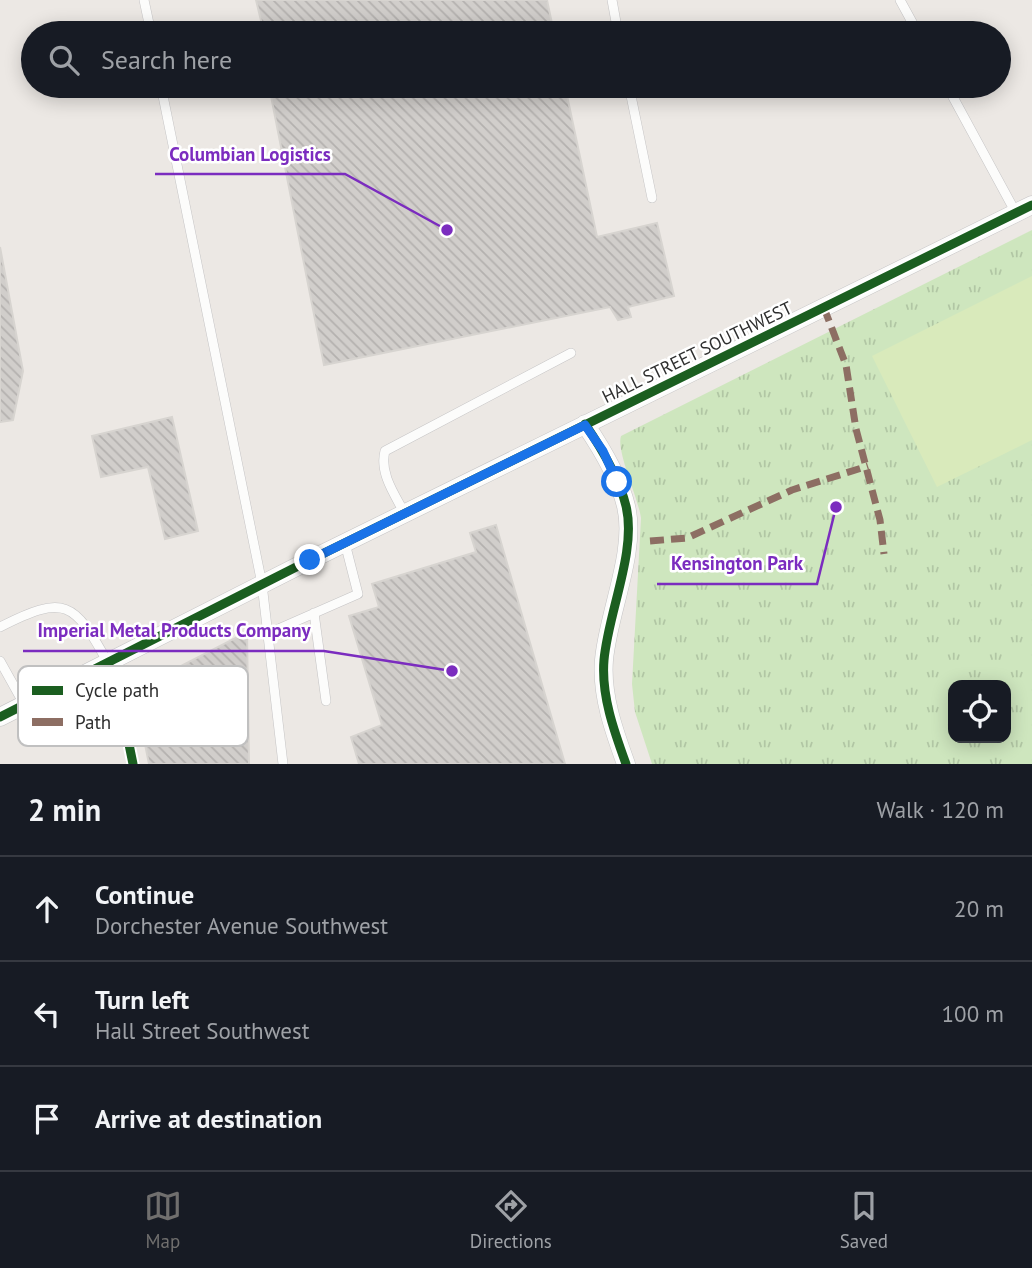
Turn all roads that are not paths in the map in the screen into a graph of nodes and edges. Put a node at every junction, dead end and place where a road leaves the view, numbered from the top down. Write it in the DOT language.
graph roads {
  1 [pos="144,0"];
  2 [pos="612,0"];
  3 [pos="900,0"];
  4 [pos="148,21"];
  5 [pos="616,21"];
  6 [pos="911,21"];
  7 [pos="163,98"];
  8 [pos="631,98"];
  9 [pos="955,98"];
  10 [pos="652,198"];
  11 [pos="1024,209"];
  12 [pos="571,353"];
  13 [pos="585,425"];
  14 [pos="405,514"];
  15 [pos="345,543"];
  16 [pos="262,584"];
  17 [pos="314,613"];
  18 [pos="0,627"];
  19 [pos="269,633"];
  20 [pos="0,661"];
  21 [pos="108,663"];
  22 [pos="102,666"];
  23 [pos="18,693"];
  24 [pos="326,701"];
  25 [pos="18,707"];
  26 [pos="0,717"];
  27 [pos="283,764"];
  28 [pos="626,764"];
  1 -- 4 [label="lane"];
  2 -- 5 [label="lane"];
  3 -- 6 [label="lane"];
  7 -- 16 [label="lane"];
  8 -- 10 [label="lane"];
  9 -- 11 [label="lane"];
  11 -- 13 [label="street, HALL STREET SOUTHWEST"];
  12 -- 14 [label="lane"];
  13 -- 14 [label="street, HALL STREET SOUTHWEST"];
  13 -- 28 [label="street"];
  14 -- 15 [label="street, HALL STREET SOUTHWEST"];
  15 -- 16 [label="street, HALL STREET SOUTHWEST"];
  15 -- 17 [label="lane"];
  16 -- 19 [label="lane"];
  16 -- 21 [label="street, HALL STREET SOUTHWEST"];
  17 -- 19 [label="lane"];
  17 -- 24 [label="lane"];
  18 -- 21 [label="lane"];
  19 -- 27 [label="lane"];
  20 -- 23 [label="lane"];
  21 -- 22 [label="street, HALL STREET SOUTHWEST"];
  25 -- 26 [label="street, HALL STREET SOUTHWEST"];
}
